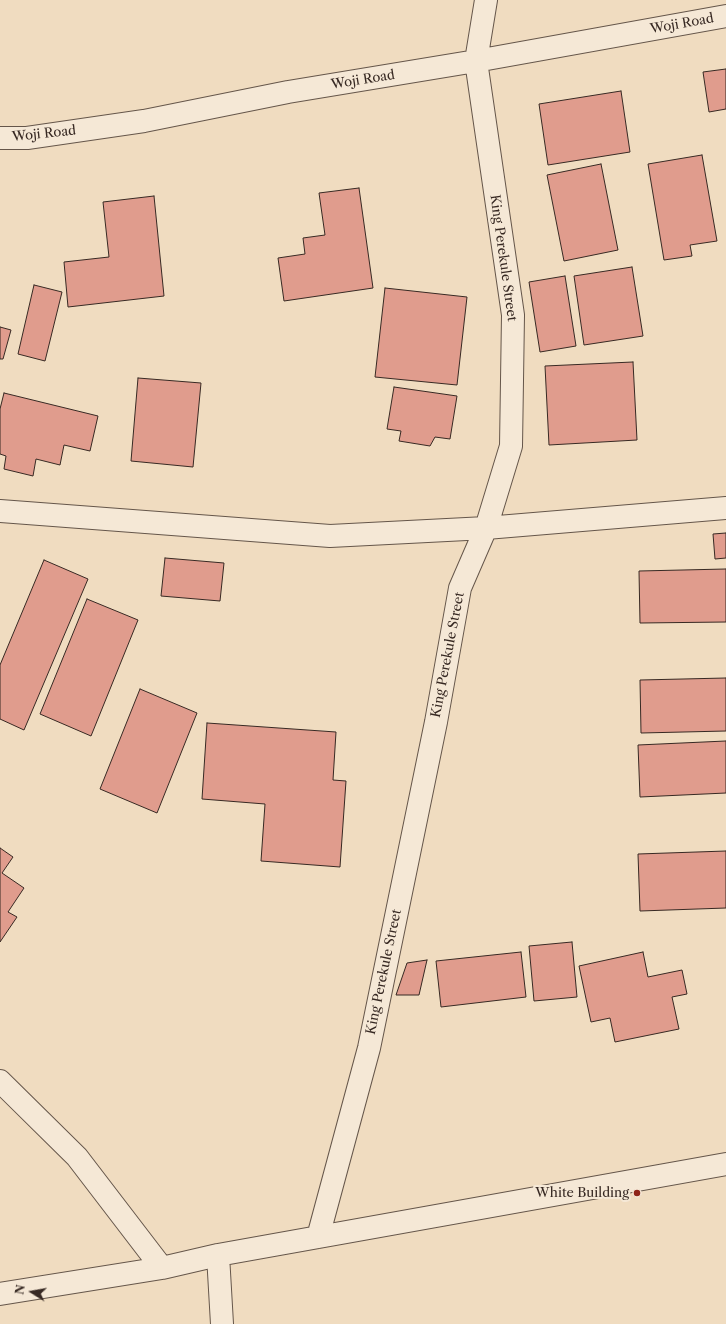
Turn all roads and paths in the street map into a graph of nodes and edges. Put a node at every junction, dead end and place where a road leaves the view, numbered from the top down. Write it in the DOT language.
graph roads {
  1 [pos="486,0"];
  2 [pos="726,16"];
  3 [pos="476,61"];
  4 [pos="0,138"];
  5 [pos="726,508"];
  6 [pos="0,511"];
  7 [pos="486,528"];
  8 [pos="0,1080"];
  9 [pos="726,1164"];
  10 [pos="318,1237"];
  11 [pos="218,1255"];
  12 [pos="162,1268"];
  13 [pos="0,1294"];
  14 [pos="222,1324"];
  1 -- 3 [label="street, King Perekule Street"];
  2 -- 3 [label="street, Woji Road"];
  3 -- 4 [label="street, Woji Road"];
  3 -- 7 [label="street, King Perekule Street"];
  5 -- 7 [label="street"];
  6 -- 7 [label="street"];
  7 -- 10 [label="street, King Perekule Street"];
  8 -- 12 [label="street"];
  9 -- 10 [label="street"];
  10 -- 11 [label="street"];
  11 -- 12 [label="street"];
  11 -- 14 [label="street"];
  12 -- 13 [label="street"];
}
